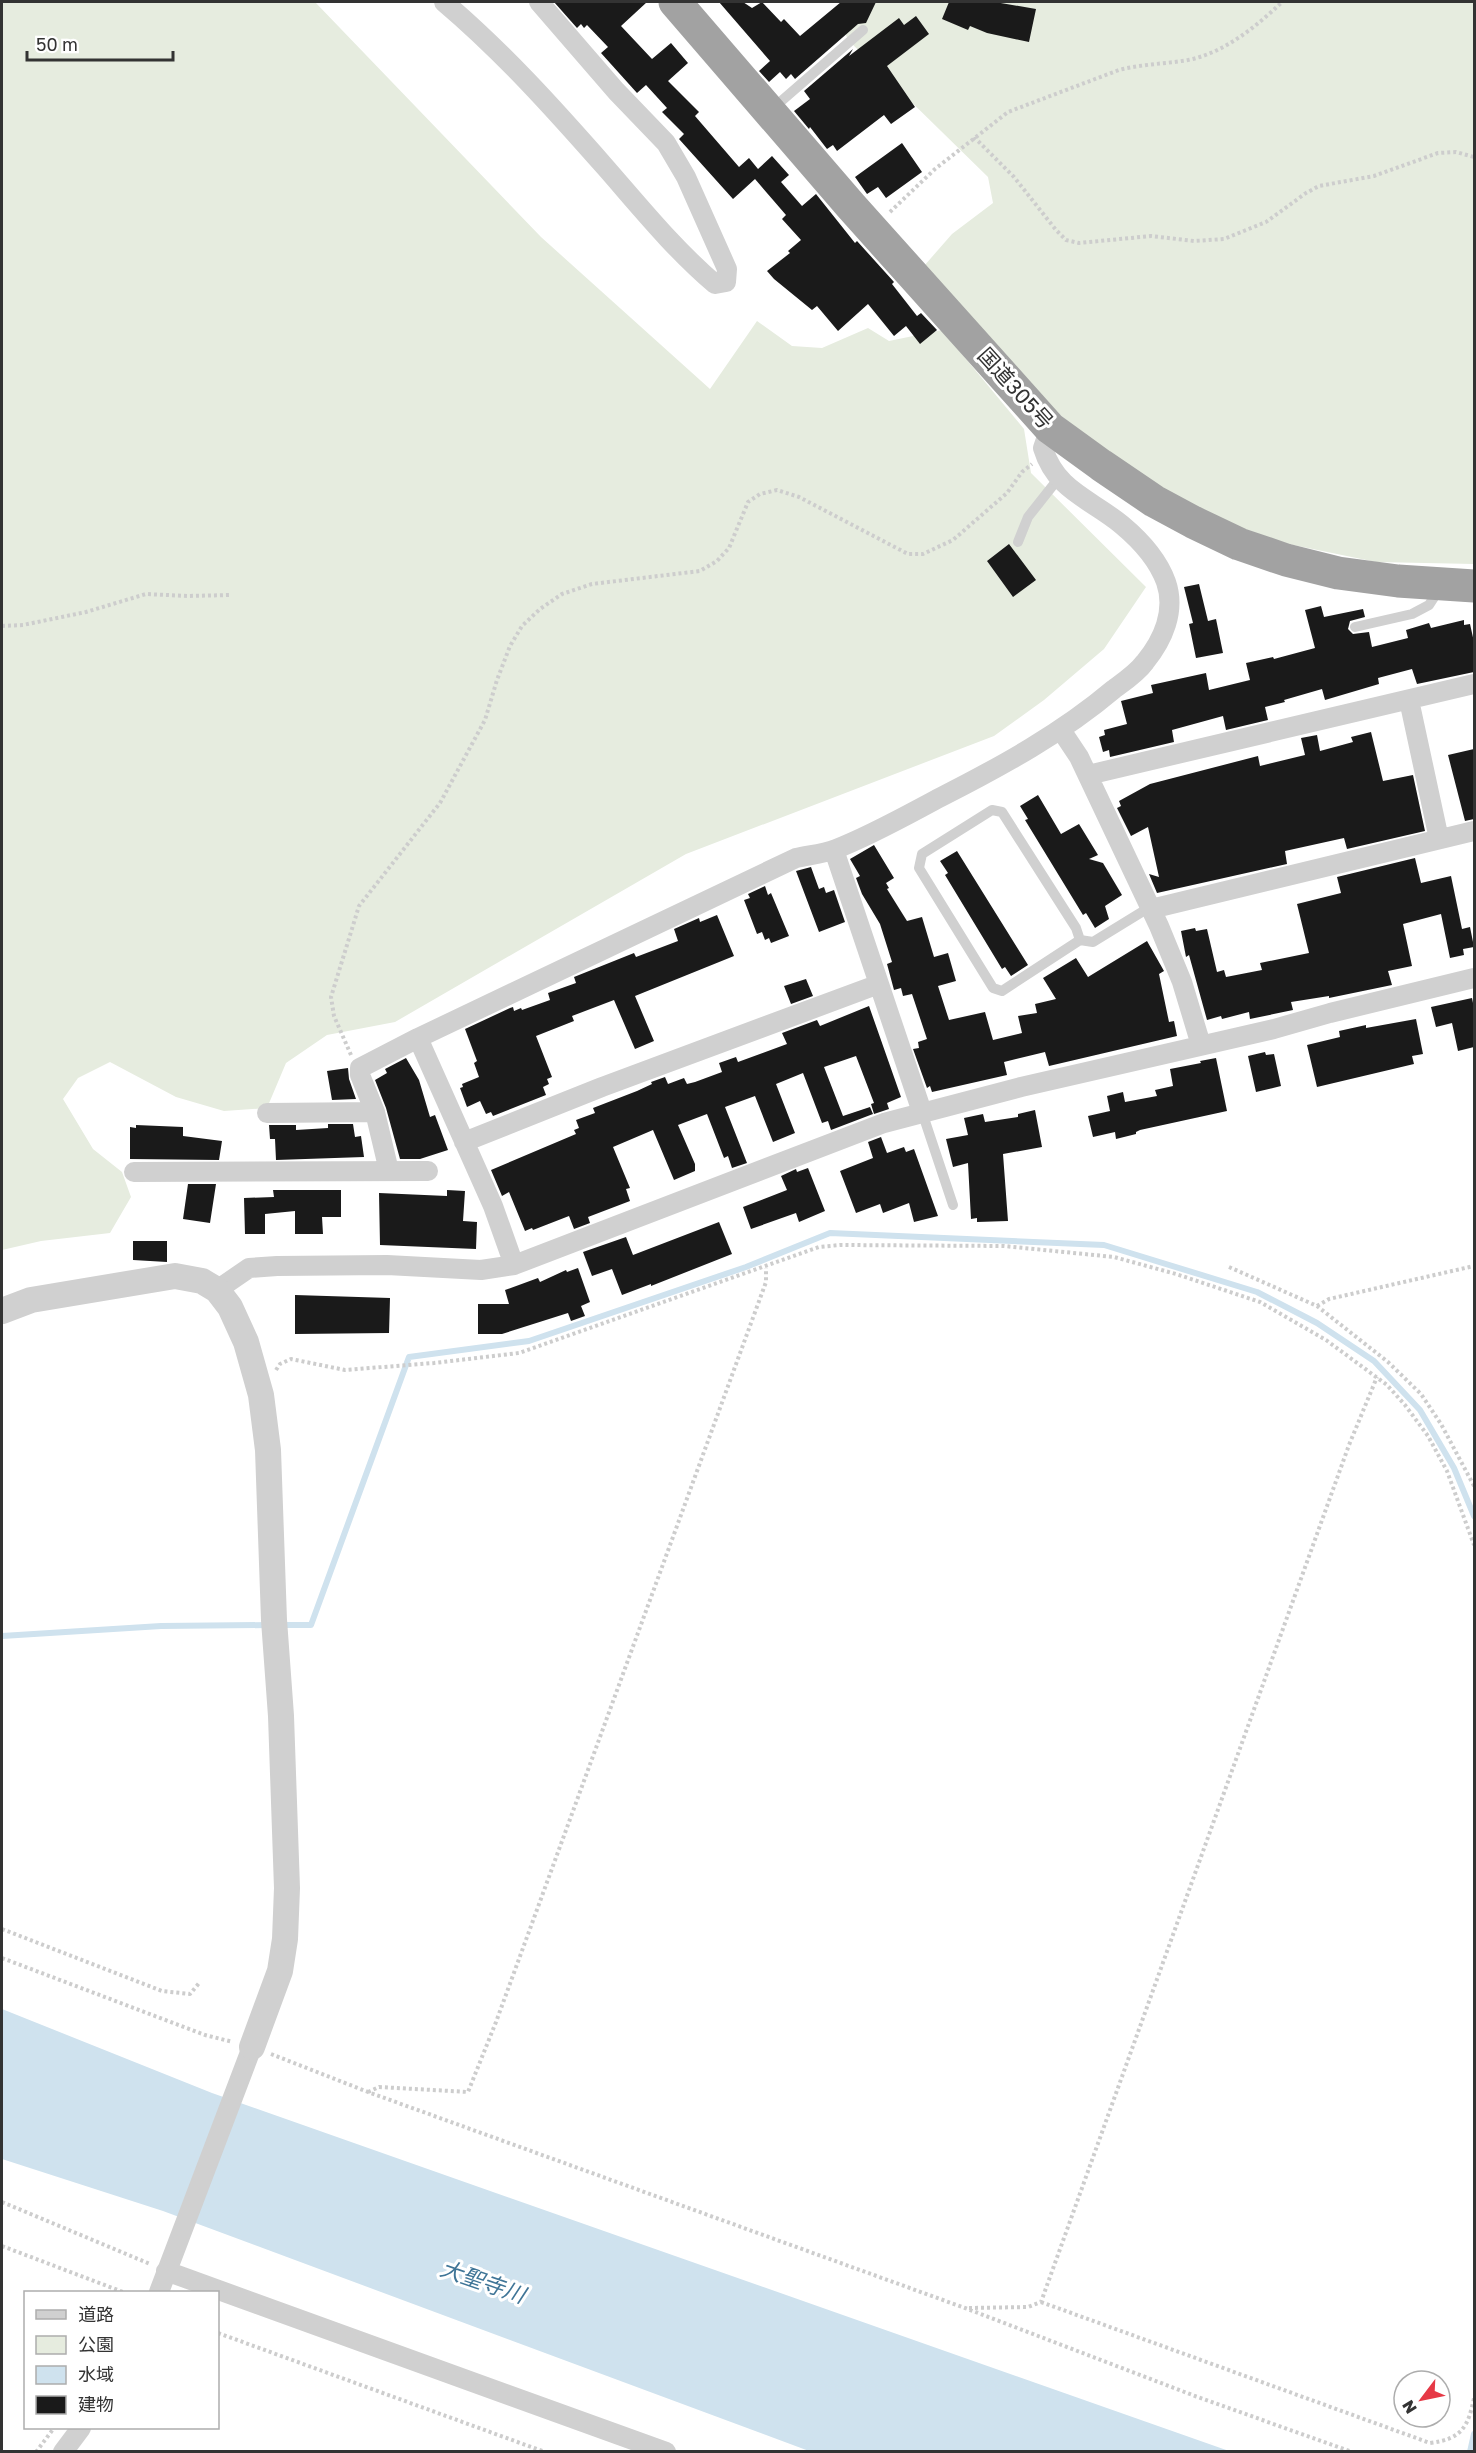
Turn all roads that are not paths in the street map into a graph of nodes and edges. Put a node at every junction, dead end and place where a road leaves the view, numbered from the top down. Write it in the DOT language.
graph roads {
  1 [pos="444,2"];
  2 [pos="539,2"];
  3 [pos="675,2"];
  4 [pos="863,30"];
  5 [pos="771,110"];
  6 [pos="1048,443"];
  7 [pos="1058,478"];
  8 [pos="1018,542"];
  9 [pos="1442,585"];
  10 [pos="1474,586"];
  11 [pos="1355,627"];
  12 [pos="1474,684"];
  13 [pos="1409,700"];
  14 [pos="1061,730"];
  15 [pos="1088,775"];
  16 [pos="1474,831"];
  17 [pos="1439,839"];
  18 [pos="834,850"];
  19 [pos="1150,908"];
  20 [pos="1080,940"];
  21 [pos="1474,978"];
  22 [pos="879,984"];
  23 [pos="418,1038"];
  24 [pos="1201,1045"];
  25 [pos="375,1112"];
  26 [pos="922,1112"];
  27 [pos="267,1113"];
  28 [pos="464,1142"];
  29 [pos="389,1171"];
  30 [pos="428,1171"];
  31 [pos="134,1172"];
  32 [pos="953,1204"];
  33 [pos="514,1265"];
  34 [pos="217,1290"];
  35 [pos="2,1311"];
  36 [pos="251,2050"];
  37 [pos="169,2266"];
  38 [pos="159,2291"];
  39 [pos="80,2429"];
  40 [pos="63,2451"];
  41 [pos="666,2451"];
  1 -- 2 [label="street"];
  3 -- 5 [label="highway, 国道305号"];
  4 -- 5 [label="lane"];
  5 -- 6 [label="highway, 国道305号"];
  6 -- 7 [label="street"];
  6 -- 9 [label="highway, 国道305号"];
  7 -- 8 [label="lane"];
  7 -- 14 [label="street"];
  9 -- 10 [label="highway, 国道305号"];
  9 -- 11 [label="lane"];
  12 -- 13 [label="street"];
  13 -- 15 [label="street"];
  13 -- 17 [label="street"];
  14 -- 15 [label="street"];
  14 -- 18 [label="street"];
  15 -- 19 [label="street"];
  16 -- 17 [label="street"];
  17 -- 19 [label="street"];
  18 -- 22 [label="street"];
  18 -- 23 [label="street"];
  19 -- 20 [label="lane"];
  19 -- 24 [label="street"];
  20 -- 20 [label="lane"];
  21 -- 24 [label="street"];
  22 -- 26 [label="street"];
  22 -- 28 [label="street"];
  23 -- 25 [label="street"];
  23 -- 28 [label="street"];
  24 -- 26 [label="street"];
  25 -- 27 [label="street"];
  25 -- 29 [label="street"];
  26 -- 32 [label="lane"];
  26 -- 33 [label="street"];
  28 -- 33 [label="street"];
  29 -- 30 [label="street"];
  29 -- 31 [label="street"];
  33 -- 34 [label="street"];
  34 -- 35 [label="street"];
  34 -- 36 [label="street"];
  36 -- 37 [label="street"];
  37 -- 38 [label="street"];
  37 -- 41 [label="street"];
  39 -- 40 [label="street"];
}
